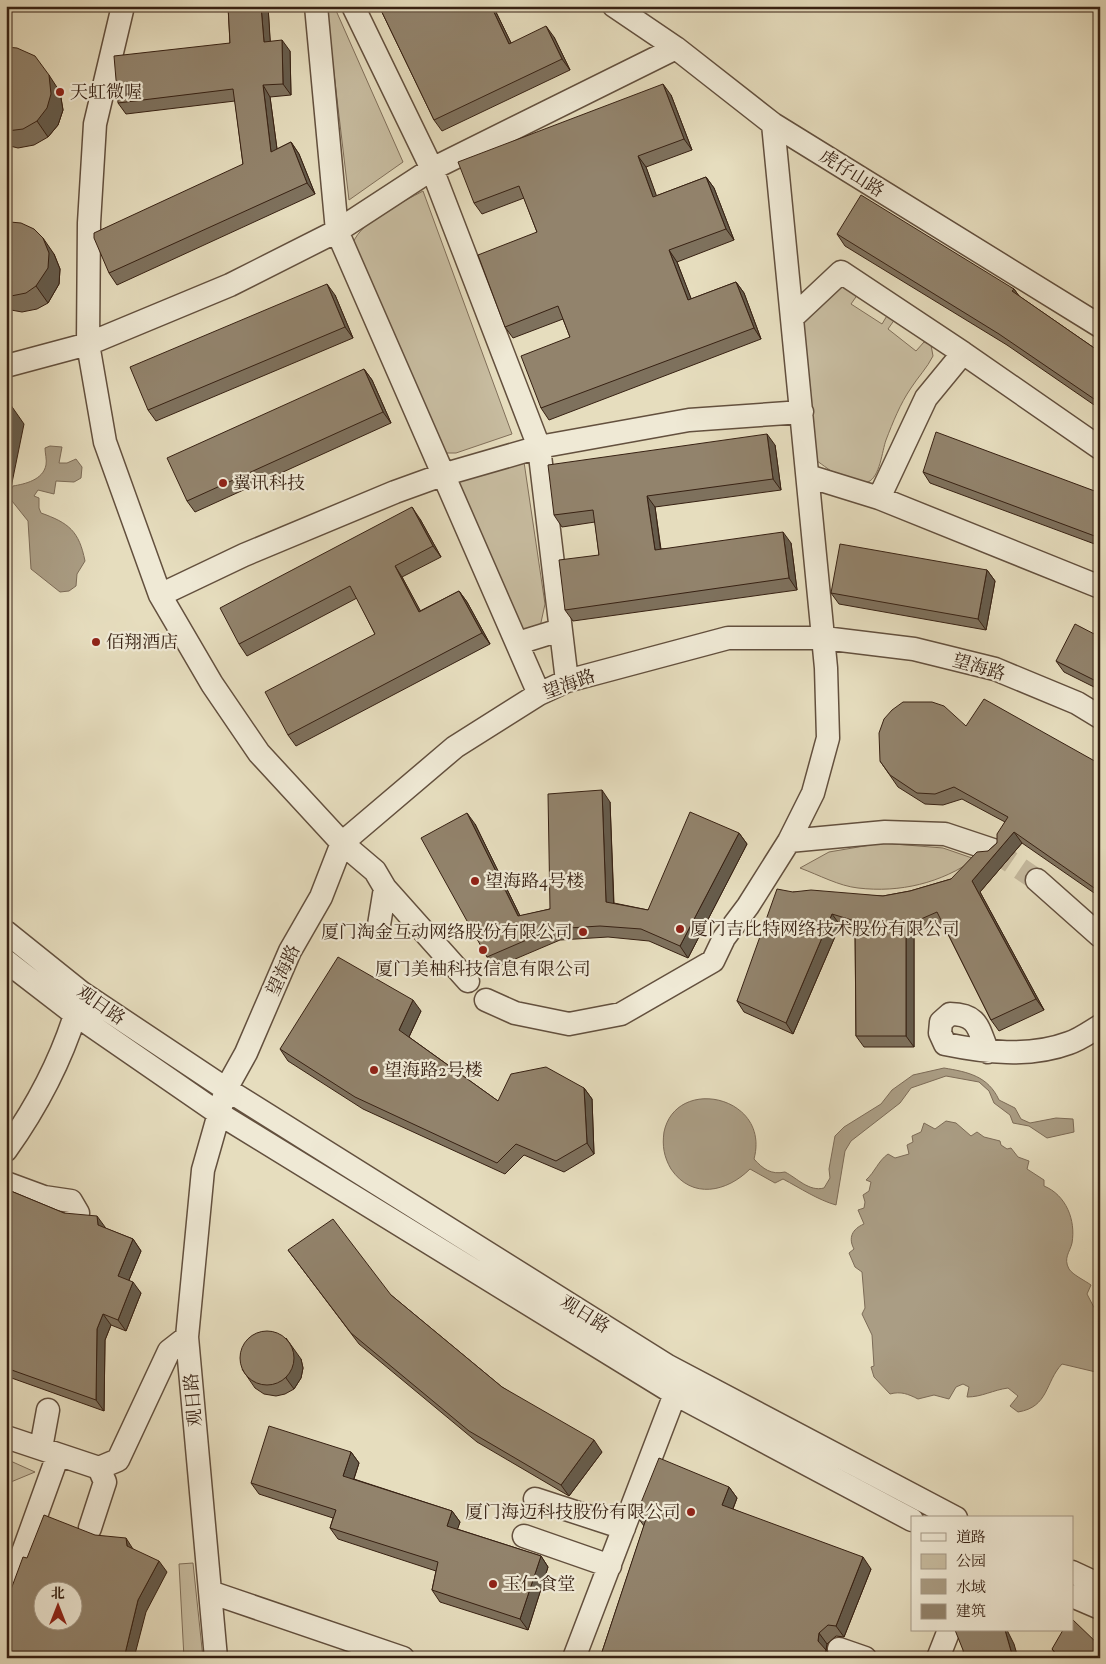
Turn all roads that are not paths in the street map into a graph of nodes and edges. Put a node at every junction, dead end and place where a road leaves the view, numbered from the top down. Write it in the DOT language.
graph roads {
  1 [pos="123,6"];
  2 [pos="316,6"];
  3 [pos="353,6"];
  4 [pos="614,6"];
  5 [pos="676,48"];
  6 [pos="772,124"];
  7 [pos="432,169"];
  8 [pos="337,231"];
  9 [pos="792,318"];
  10 [pos="1100,326"];
  11 [pos="88,344"];
  12 [pos="963,353"];
  13 [pos="6,366"];
  14 [pos="802,412"];
  15 [pos="539,447"];
  16 [pos="1100,448"];
  17 [pos="442,475"];
  18 [pos="808,476"];
  19 [pos="879,498"];
  20 [pos="1100,586"];
  21 [pos="160,594"];
  22 [pos="560,630"];
  23 [pos="824,638"];
  24 [pos="518,643"];
  25 [pos="567,682"];
  26 [pos="539,694"];
  27 [pos="1100,717"];
  28 [pos="789,841"];
  29 [pos="342,843"];
  30 [pos="993,850"];
  31 [pos="1037,880"];
  32 [pos="385,888"];
  33 [pos="379,925"];
  34 [pos="6,932"];
  35 [pos="1100,936"];
  36 [pos="6,961"];
  37 [pos="468,981"];
  38 [pos="82,993"];
  39 [pos="486,1000"];
  40 [pos="76,1015"];
  41 [pos="1100,1026"];
  42 [pos="988,1052"];
  43 [pos="226,1089"];
  44 [pos="218,1113"];
  45 [pos="6,1150"];
  46 [pos="6,1183"];
  47 [pos="78,1213"];
  48 [pos="187,1337"];
  49 [pos="683,1373"];
  50 [pos="675,1394"];
  51 [pos="48,1410"];
  52 [pos="6,1437"];
  53 [pos="50,1452"];
  54 [pos="99,1468"];
  55 [pos="535,1499"];
  56 [pos="952,1516"];
  57 [pos="911,1519"];
  58 [pos="90,1528"];
  59 [pos="624,1528"];
  60 [pos="524,1536"];
  61 [pos="610,1566"];
  62 [pos="1074,1573"];
  63 [pos="1100,1585"];
  64 [pos="210,1592"];
  65 [pos="1074,1597"];
  66 [pos="6,1599"];
  67 [pos="1100,1608"];
  68 [pos="948,1632"];
  69 [pos="839,1649"];
  70 [pos="216,1658"];
  71 [pos="403,1658"];
  72 [pos="574,1658"];
  73 [pos="865,1658"];
  74 [pos="938,1658"];
  1 -- 11 [label="street"];
  2 -- 8 [label="street"];
  3 -- 7 [label="street"];
  4 -- 5 [label="street, 虎仔山路"];
  5 -- 6 [label="street, 虎仔山路"];
  5 -- 7 [label="street"];
  6 -- 9 [label="street"];
  6 -- 10 [label="street, 虎仔山路"];
  7 -- 8 [label="street"];
  7 -- 15 [label="street"];
  8 -- 11 [label="street"];
  8 -- 17 [label="street"];
  9 -- 12 [label="street"];
  9 -- 14 [label="street"];
  11 -- 13 [label="street"];
  11 -- 21 [label="street"];
  12 -- 16 [label="street"];
  12 -- 19 [label="street"];
  14 -- 15 [label="street"];
  14 -- 18 [label="street"];
  15 -- 17 [label="street"];
  15 -- 22 [label="street"];
  17 -- 21 [label="street"];
  17 -- 24 [label="street"];
  18 -- 19 [label="street"];
  18 -- 23 [label="street"];
  19 -- 20 [label="street"];
  21 -- 29 [label="street"];
  22 -- 24 [label="street"];
  22 -- 25 [label="street"];
  23 -- 25 [label="street, 望海路"];
  23 -- 27 [label="street, 望海路"];
  23 -- 28 [label="street"];
  24 -- 26 [label="street"];
  25 -- 26 [label="street, 望海路"];
  26 -- 29 [label="street, 望海路"];
  28 -- 30 [label="street"];
  28 -- 39 [label="street"];
  29 -- 32 [label="street"];
  29 -- 43 [label="street, 望海路"];
  31 -- 35 [label="street"];
  32 -- 33 [label="street"];
  32 -- 37 [label="street"];
  34 -- 38 [label="street, 观日路"];
  36 -- 40 [label="street, 观日路"];
  38 -- 40 [label="street"];
  38 -- 43 [label="street, 观日路"];
  40 -- 44 [label="street, 观日路"];
  40 -- 45 [label="street"];
  41 -- 42 [label="street"];
  43 -- 44 [label="street, 观日路"];
  43 -- 49 [label="street, 观日路"];
  44 -- 48 [label="street, 观日路"];
  44 -- 50 [label="street, 观日路"];
  46 -- 47 [label="street"];
  48 -- 54 [label="street"];
  48 -- 64 [label="street, 观日路"];
  49 -- 50 [label="street"];
  49 -- 56 [label="street, 观日路"];
  50 -- 57 [label="street, 观日路"];
  50 -- 59 [label="street"];
  51 -- 53 [label="street"];
  52 -- 53 [label="street"];
  53 -- 54 [label="street"];
  53 -- 66 [label="street"];
  54 -- 58 [label="street"];
  55 -- 59 [label="street"];
  59 -- 61 [label="street"];
  60 -- 61 [label="street"];
  61 -- 72 [label="street"];
  62 -- 63 [label="street"];
  64 -- 70 [label="street, 观日路"];
  64 -- 71 [label="street"];
  65 -- 67 [label="street"];
  68 -- 74 [label="street"];
  69 -- 73 [label="street"];
}
